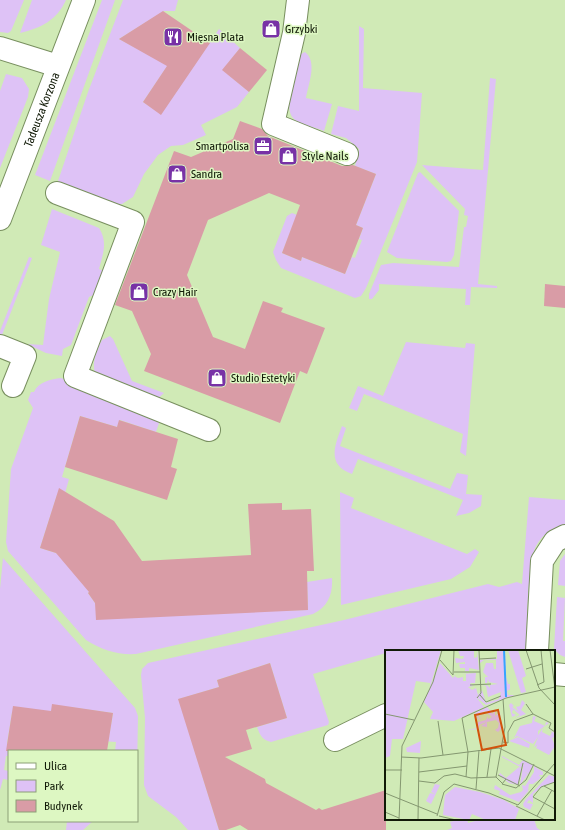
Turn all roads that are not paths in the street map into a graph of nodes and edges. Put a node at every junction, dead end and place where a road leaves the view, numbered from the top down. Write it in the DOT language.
graph roads {
  1 [pos="84,0"];
  2 [pos="298,0"];
  3 [pos="0,48"];
  4 [pos="58,66"];
  5 [pos="347,154"];
  6 [pos="57,193"];
  7 [pos="0,219"];
  8 [pos="0,346"];
  9 [pos="13,386"];
  10 [pos="209,430"];
  11 [pos="565,536"];
  12 [pos="536,650"];
  13 [pos="555,674"];
  14 [pos="565,675"];
  15 [pos="385,715"];
  16 [pos="335,740"];
  1 -- 4 [label="street, Tadeusza Korzona"];
  2 -- 5 [label="street"];
  3 -- 4 [label="street"];
  4 -- 7 [label="street, Tadeusza Korzona"];
  6 -- 10 [label="street"];
  8 -- 9 [label="street"];
  11 -- 12 [label="street"];
  13 -- 14 [label="street"];
  15 -- 16 [label="street"];
}
